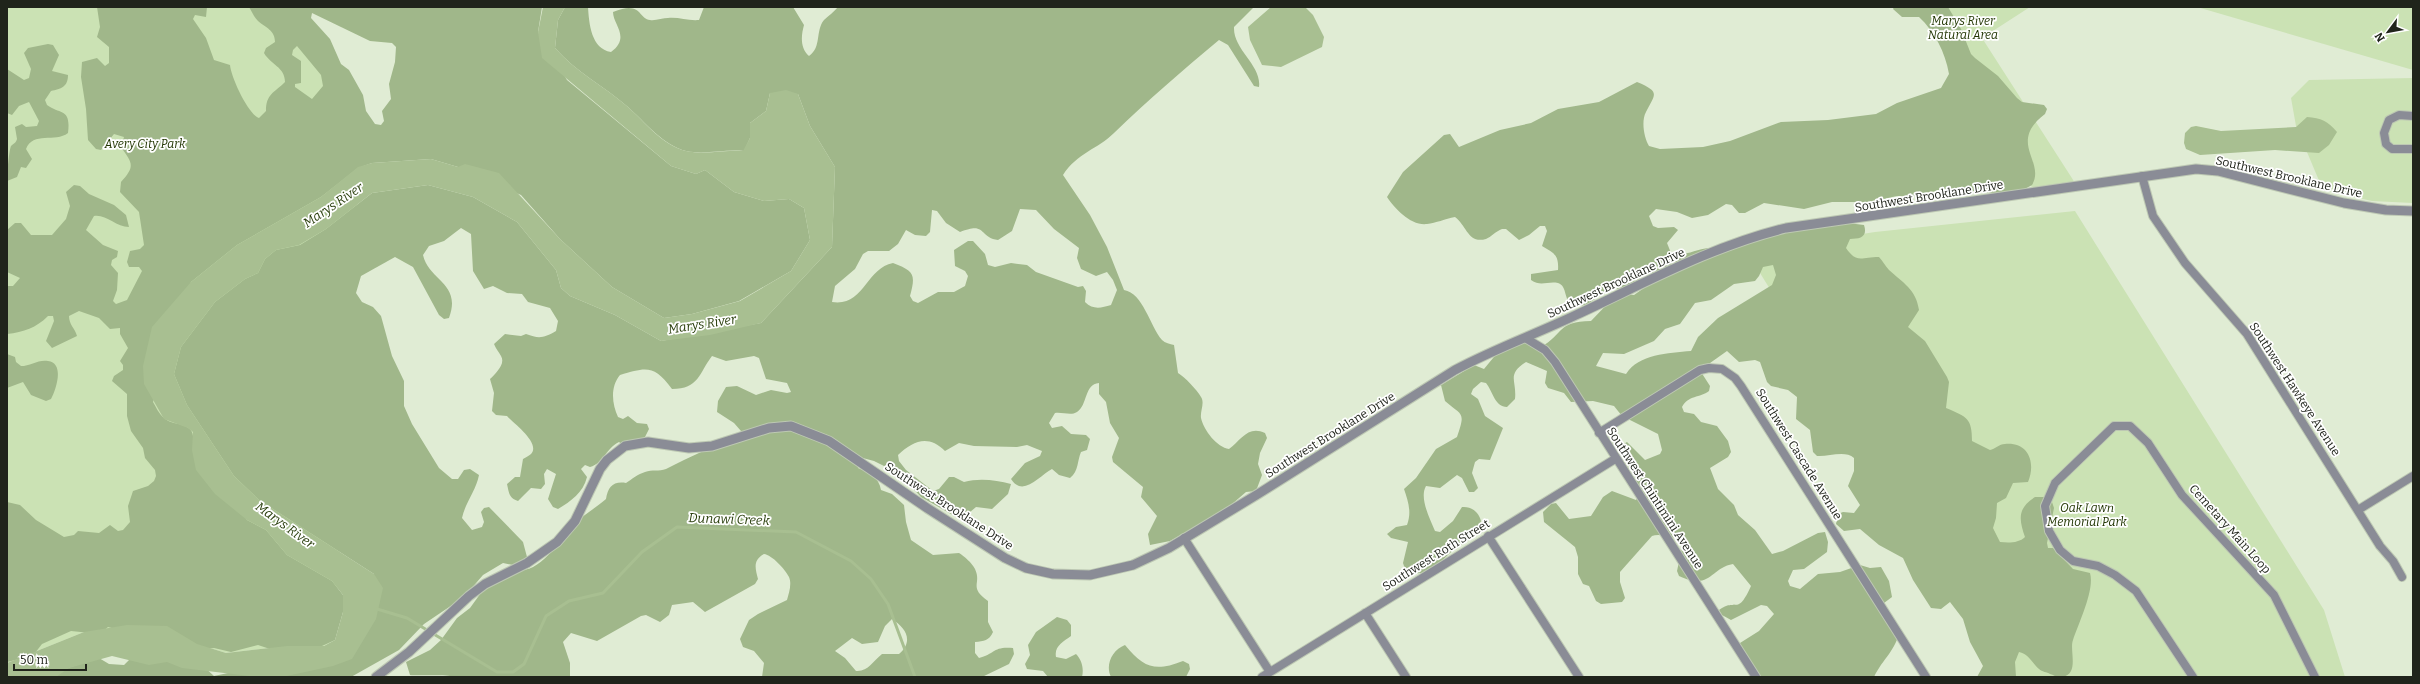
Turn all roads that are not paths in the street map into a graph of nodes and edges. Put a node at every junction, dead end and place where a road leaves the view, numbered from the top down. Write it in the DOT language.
graph roads {
  1 [pos="2413,116"];
  2 [pos="2413,149"];
  3 [pos="2142,176"];
  4 [pos="2413,211"];
  5 [pos="1527,338"];
  6 [pos="1599,432"];
  7 [pos="1615,459"];
  8 [pos="2413,476"];
  9 [pos="2358,510"];
  10 [pos="1488,536"];
  11 [pos="1184,538"];
  12 [pos="2402,577"];
  13 [pos="1366,613"];
  14 [pos="1270,672"];
  15 [pos="376,677"];
  16 [pos="1262,677"];
  17 [pos="1406,677"];
  18 [pos="1579,677"];
  19 [pos="1756,677"];
  20 [pos="1926,677"];
  21 [pos="2193,677"];
  22 [pos="2315,677"];
  1 -- 2 [label="street"];
  3 -- 4 [label="street, Southwest Brooklane Drive"];
  3 -- 5 [label="street, Southwest Brooklane Drive"];
  3 -- 9 [label="street, Southwest Hawkeye Avenue"];
  5 -- 6 [label="street, Southwest Chintimini Avenue"];
  5 -- 11 [label="street, Southwest Brooklane Drive"];
  6 -- 7 [label="street, Southwest Chintimini Avenue"];
  6 -- 20 [label="street, Southwest Cascade Avenue"];
  7 -- 10 [label="street, Southwest Roth Street"];
  7 -- 19 [label="street, Southwest Chintimini Avenue"];
  8 -- 9 [label="street"];
  9 -- 12 [label="street, Southwest Hawkeye Avenue"];
  10 -- 13 [label="street, Southwest Roth Street"];
  10 -- 18 [label="street"];
  11 -- 14 [label="street"];
  11 -- 15 [label="street, Southwest Brooklane Drive"];
  13 -- 14 [label="street, Southwest Roth Street"];
  13 -- 17 [label="street"];
  14 -- 16 [label="street, Southwest Roth Street"];
  21 -- 22 [label="street, Cemetary Main Loop"];
}
